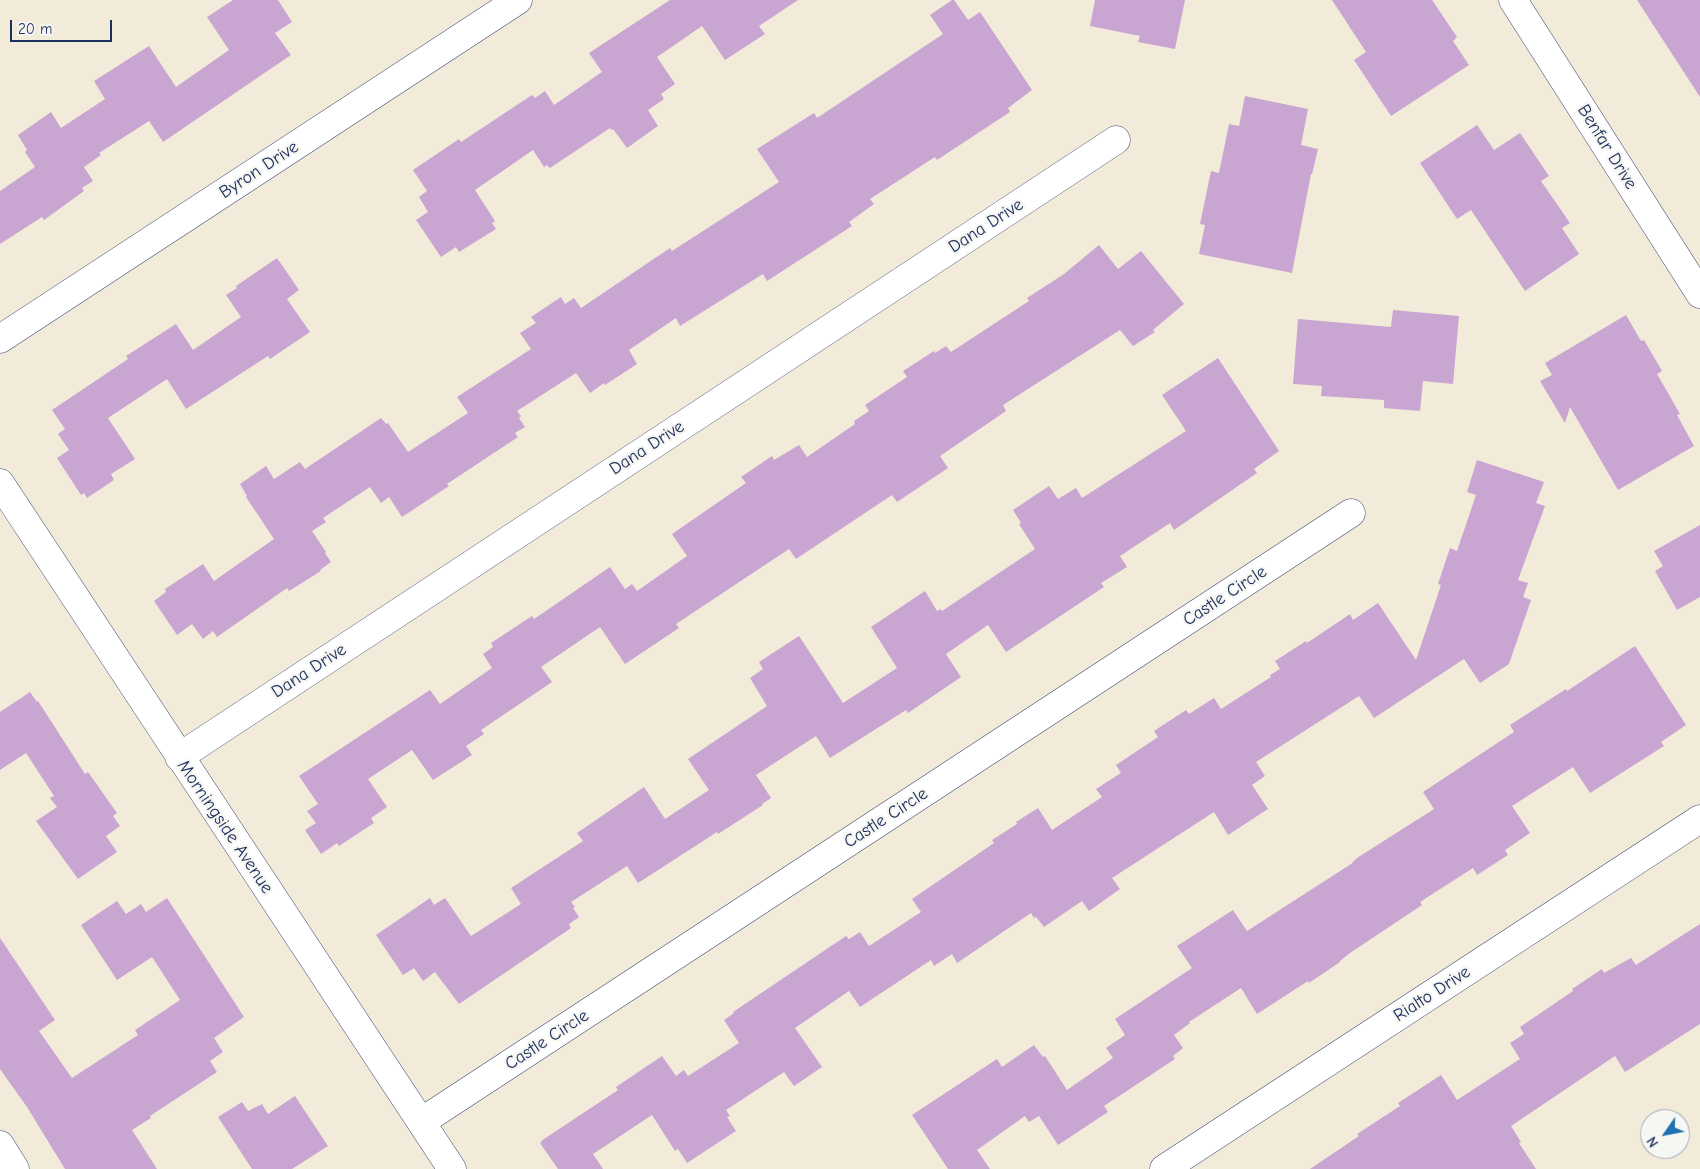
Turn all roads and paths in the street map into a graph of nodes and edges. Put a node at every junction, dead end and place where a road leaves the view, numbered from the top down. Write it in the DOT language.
graph roads {
  1 [pos="518,0"];
  2 [pos="1513,0"];
  3 [pos="1116,140"];
  4 [pos="1700,294"];
  5 [pos="0,339"];
  6 [pos="0,483"];
  7 [pos="1351,513"];
  8 [pos="179,757"];
  9 [pos="1700,819"];
  10 [pos="421,1122"];
  11 [pos="0,1145"];
  12 [pos="15,1169"];
  13 [pos="452,1169"];
  14 [pos="1164,1169"];
  1 -- 5 [label="street, Byron Drive"];
  2 -- 4 [label="street, Benfar Drive"];
  3 -- 8 [label="street, Dana Drive"];
  6 -- 8 [label="street, Morningside Avenue"];
  7 -- 10 [label="street, Castle Circle"];
  8 -- 10 [label="street, Morningside Avenue"];
  9 -- 14 [label="street, Rialto Drive"];
  10 -- 13 [label="street, Morningside Avenue"];
  11 -- 12 [label="street"];
}
